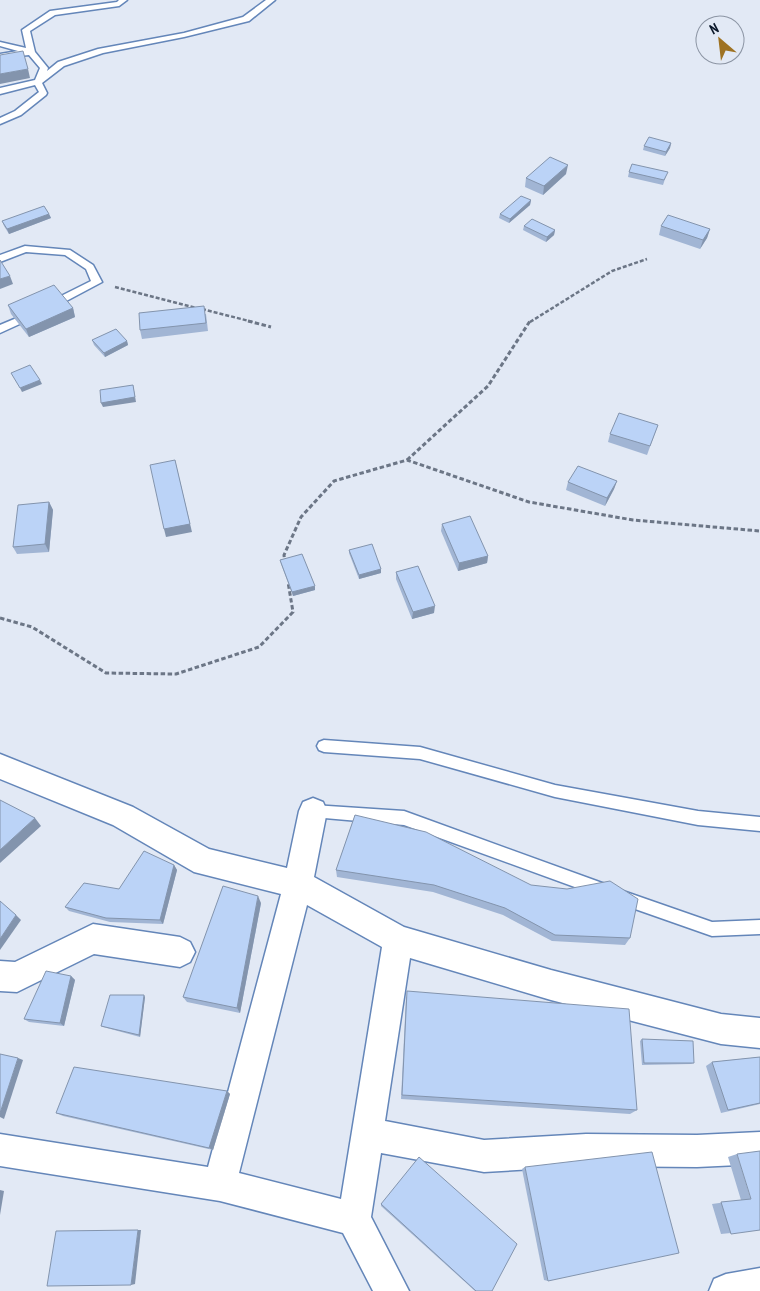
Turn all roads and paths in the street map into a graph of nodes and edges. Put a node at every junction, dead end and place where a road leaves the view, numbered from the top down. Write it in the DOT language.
graph roads {
  1 [pos="123,0"];
  2 [pos="271,0"];
  3 [pos="0,44"];
  4 [pos="31,52"];
  5 [pos="0,56"];
  6 [pos="38,82"];
  7 [pos="0,92"];
  8 [pos="0,121"];
  9 [pos="0,259"];
  10 [pos="647,259"];
  11 [pos="97,282"];
  12 [pos="271,327"];
  13 [pos="0,329"];
  14 [pos="407,460"];
  15 [pos="760,531"];
  16 [pos="285,564"];
  17 [pos="287,574"];
  18 [pos="0,618"];
  19 [pos="324,746"];
  20 [pos="0,766"];
  21 [pos="313,810"];
  22 [pos="760,824"];
  23 [pos="298,884"];
  24 [pos="760,927"];
  25 [pos="398,940"];
  26 [pos="180,952"];
  27 [pos="0,976"];
  28 [pos="760,1033"];
  29 [pos="378,1136"];
  30 [pos="760,1148"];
  31 [pos="0,1150"];
  32 [pos="220,1184"];
  33 [pos="354,1219"];
  34 [pos="760,1285"];
  35 [pos="392,1291"];
  36 [pos="726,1291"];
  1 -- 4 [label="lane"];
  2 -- 6 [label="lane"];
  3 -- 4 [label="lane"];
  4 -- 5 [label="lane"];
  4 -- 6 [label="lane"];
  6 -- 7 [label="lane"];
  6 -- 8 [label="lane"];
  9 -- 11 [label="lane"];
  10 -- 14 [label="path"];
  11 -- 12 [label="path"];
  11 -- 13 [label="lane"];
  14 -- 15 [label="path"];
  14 -- 16 [label="path"];
  17 -- 18 [label="path"];
  19 -- 22 [label="lane"];
  20 -- 23 [label="street"];
  21 -- 23 [label="street"];
  21 -- 24 [label="lane"];
  23 -- 25 [label="street"];
  23 -- 32 [label="street"];
  25 -- 28 [label="street"];
  25 -- 33 [label="street"];
  26 -- 27 [label="street"];
  29 -- 30 [label="street"];
  31 -- 32 [label="street"];
  32 -- 33 [label="street"];
  33 -- 35 [label="street"];
  34 -- 36 [label="street"];
}
